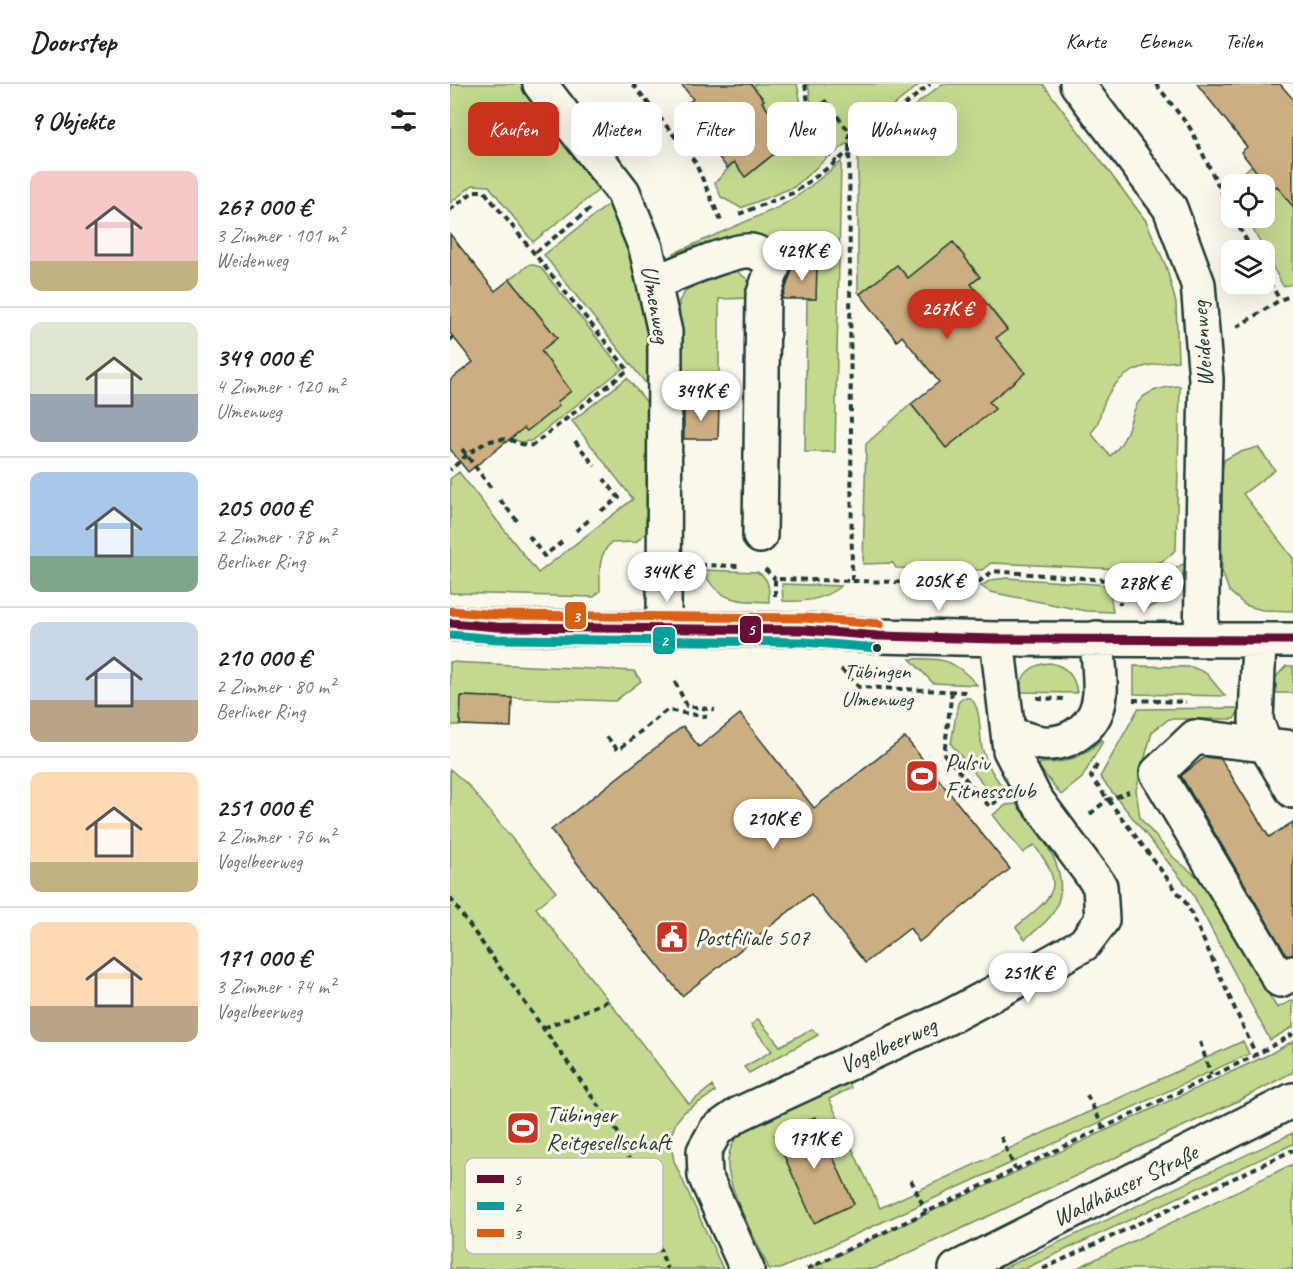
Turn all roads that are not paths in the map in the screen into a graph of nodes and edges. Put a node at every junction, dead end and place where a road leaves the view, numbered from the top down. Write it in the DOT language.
graph roads {
  1 [pos="540,84"];
  2 [pos="1077,84"];
  3 [pos="655,283"];
  4 [pos="757,556"];
  5 [pos="450,623"];
  6 [pos="664,628"];
  7 [pos="1097,638"];
  8 [pos="997,639"];
  9 [pos="1201,640"];
  10 [pos="1293,640"];
  11 [pos="1259,641"];
  12 [pos="1008,733"];
  13 [pos="1280,747"];
  14 [pos="1293,791"];
  15 [pos="1293,973"];
  16 [pos="1293,1100"];
  17 [pos="747,1269"];
  18 [pos="956,1269"];
  1 -- 3 [label="street, Ulmenweg"];
  2 -- 9 [label="street, Weidenweg"];
  3 -- 4 [label="street"];
  3 -- 6 [label="street, Ulmenweg"];
  5 -- 6 [label="street"];
  6 -- 8 [label="street"];
  7 -- 8 [label="street"];
  7 -- 9 [label="street"];
  7 -- 12 [label="street"];
  8 -- 12 [label="street, Vogelbeerweg"];
  9 -- 11 [label="street"];
  10 -- 11 [label="street"];
  11 -- 13 [label="street"];
  12 -- 17 [label="street, Vogelbeerweg"];
  13 -- 14 [label="street"];
  13 -- 15 [label="street"];
  16 -- 18 [label="street, Waldhäuser Straße"];
}
